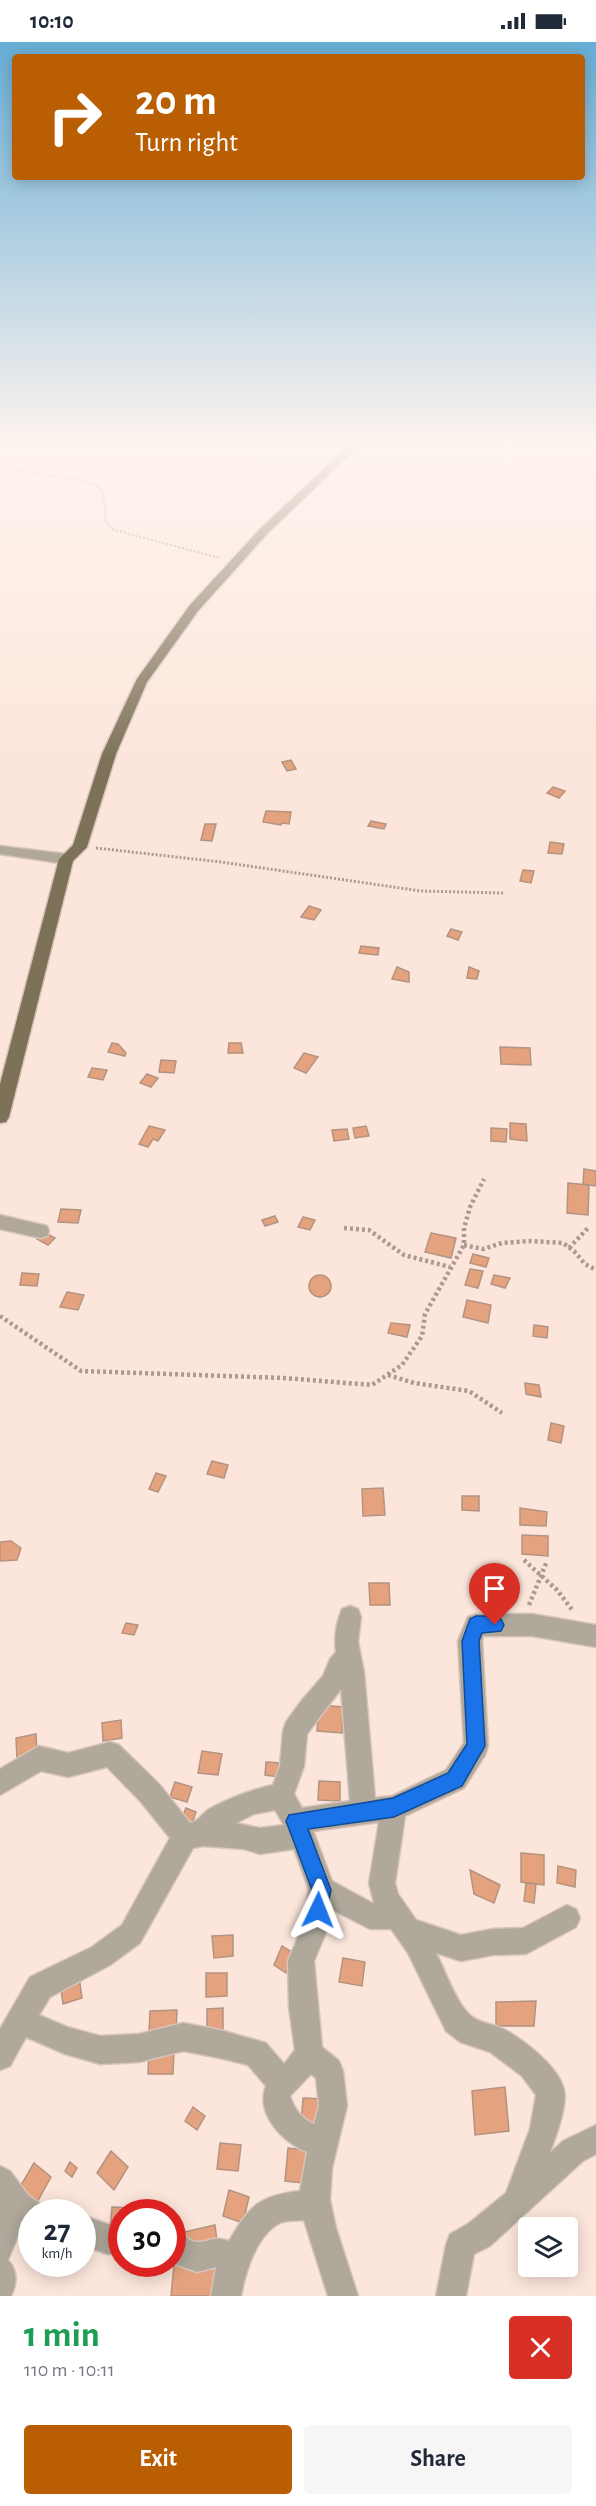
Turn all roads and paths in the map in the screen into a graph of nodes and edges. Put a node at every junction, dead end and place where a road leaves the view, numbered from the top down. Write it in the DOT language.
graph roads {
  1 [pos="190,550"];
  2 [pos="246,550"];
  3 [pos="235,562"];
  4 [pos="80,847"];
  5 [pos="0,850"];
  6 [pos="66,859"];
  7 [pos="504,893"];
  8 [pos="1,1111"];
  9 [pos="484,1179"];
  10 [pos="0,1222"];
  11 [pos="344,1228"];
  12 [pos="588,1228"];
  13 [pos="40,1231"];
  14 [pos="464,1245"];
  15 [pos="569,1248"];
  16 [pos="450,1267"];
  17 [pos="596,1270"];
  18 [pos="0,1316"];
  19 [pos="387,1374"];
  20 [pos="502,1413"];
  21 [pos="524,1560"];
  22 [pos="547,1561"];
  23 [pos="540,1575"];
  24 [pos="524,1616"];
  25 [pos="350,1617"];
  26 [pos="587,1627"];
  27 [pos="349,1656"];
  28 [pos="0,1783"];
  29 [pos="281,1796"];
  30 [pos="394,1808"];
  31 [pos="364,1813"];
  32 [pos="299,1828"];
  33 [pos="194,1835"];
  34 [pos="322,1890"];
  35 [pos="567,1918"];
  36 [pos="403,1924"];
  37 [pos="20,2020"];
  38 [pos="309,2054"];
  39 [pos="0,2056"];
  40 [pos="281,2083"];
  41 [pos="596,2139"];
  42 [pos="325,2140"];
  43 [pos="16,2200"];
  44 [pos="517,2203"];
  45 [pos="316,2204"];
  46 [pos="0,2249"];
  47 [pos="186,2253"];
  48 [pos="237,2258"];
  49 [pos="0,2272"];
  50 [pos="1,2284"];
  51 [pos="226,2296"];
  52 [pos="344,2296"];
  53 [pos="451,2296"];
  1 -- 3 [label="path"];
  2 -- 3 [label="main road"];
  3 -- 4 [label="main road"];
  4 -- 6 [label="main road"];
  4 -- 7 [label="path"];
  5 -- 6 [label="street"];
  6 -- 8 [label="main road"];
  9 -- 14 [label="path"];
  10 -- 13 [label="street"];
  11 -- 16 [label="path"];
  12 -- 15 [label="path"];
  14 -- 15 [label="path"];
  14 -- 16 [label="path"];
  15 -- 17 [label="path"];
  16 -- 19 [label="path"];
  18 -- 19 [label="path"];
  19 -- 20 [label="path"];
  21 -- 23 [label="path"];
  22 -- 23 [label="path"];
  23 -- 24 [label="path"];
  23 -- 26 [label="path"];
  25 -- 27 [label="street"];
  26 -- 30 [label="street"];
  27 -- 29 [label="street"];
  27 -- 31 [label="street"];
  28 -- 33 [label="street"];
  29 -- 32 [label="street"];
  29 -- 33 [label="street"];
  30 -- 31 [label="street"];
  30 -- 36 [label="street"];
  31 -- 32 [label="street"];
  32 -- 33 [label="street"];
  32 -- 34 [label="street"];
  33 -- 37 [label="street"];
  34 -- 36 [label="street"];
  34 -- 38 [label="street"];
  35 -- 36 [label="street"];
  36 -- 44 [label="street"];
  37 -- 39 [label="street"];
  37 -- 40 [label="street"];
  38 -- 40 [label="street"];
  38 -- 42 [label="street"];
  40 -- 42 [label="street"];
  41 -- 44 [label="street"];
  42 -- 45 [label="street"];
  43 -- 46 [label="street"];
  44 -- 53 [label="street"];
  45 -- 48 [label="street"];
  45 -- 52 [label="street"];
  47 -- 48 [label="street"];
  48 -- 51 [label="street"];
  49 -- 50 [label="street"];
}
